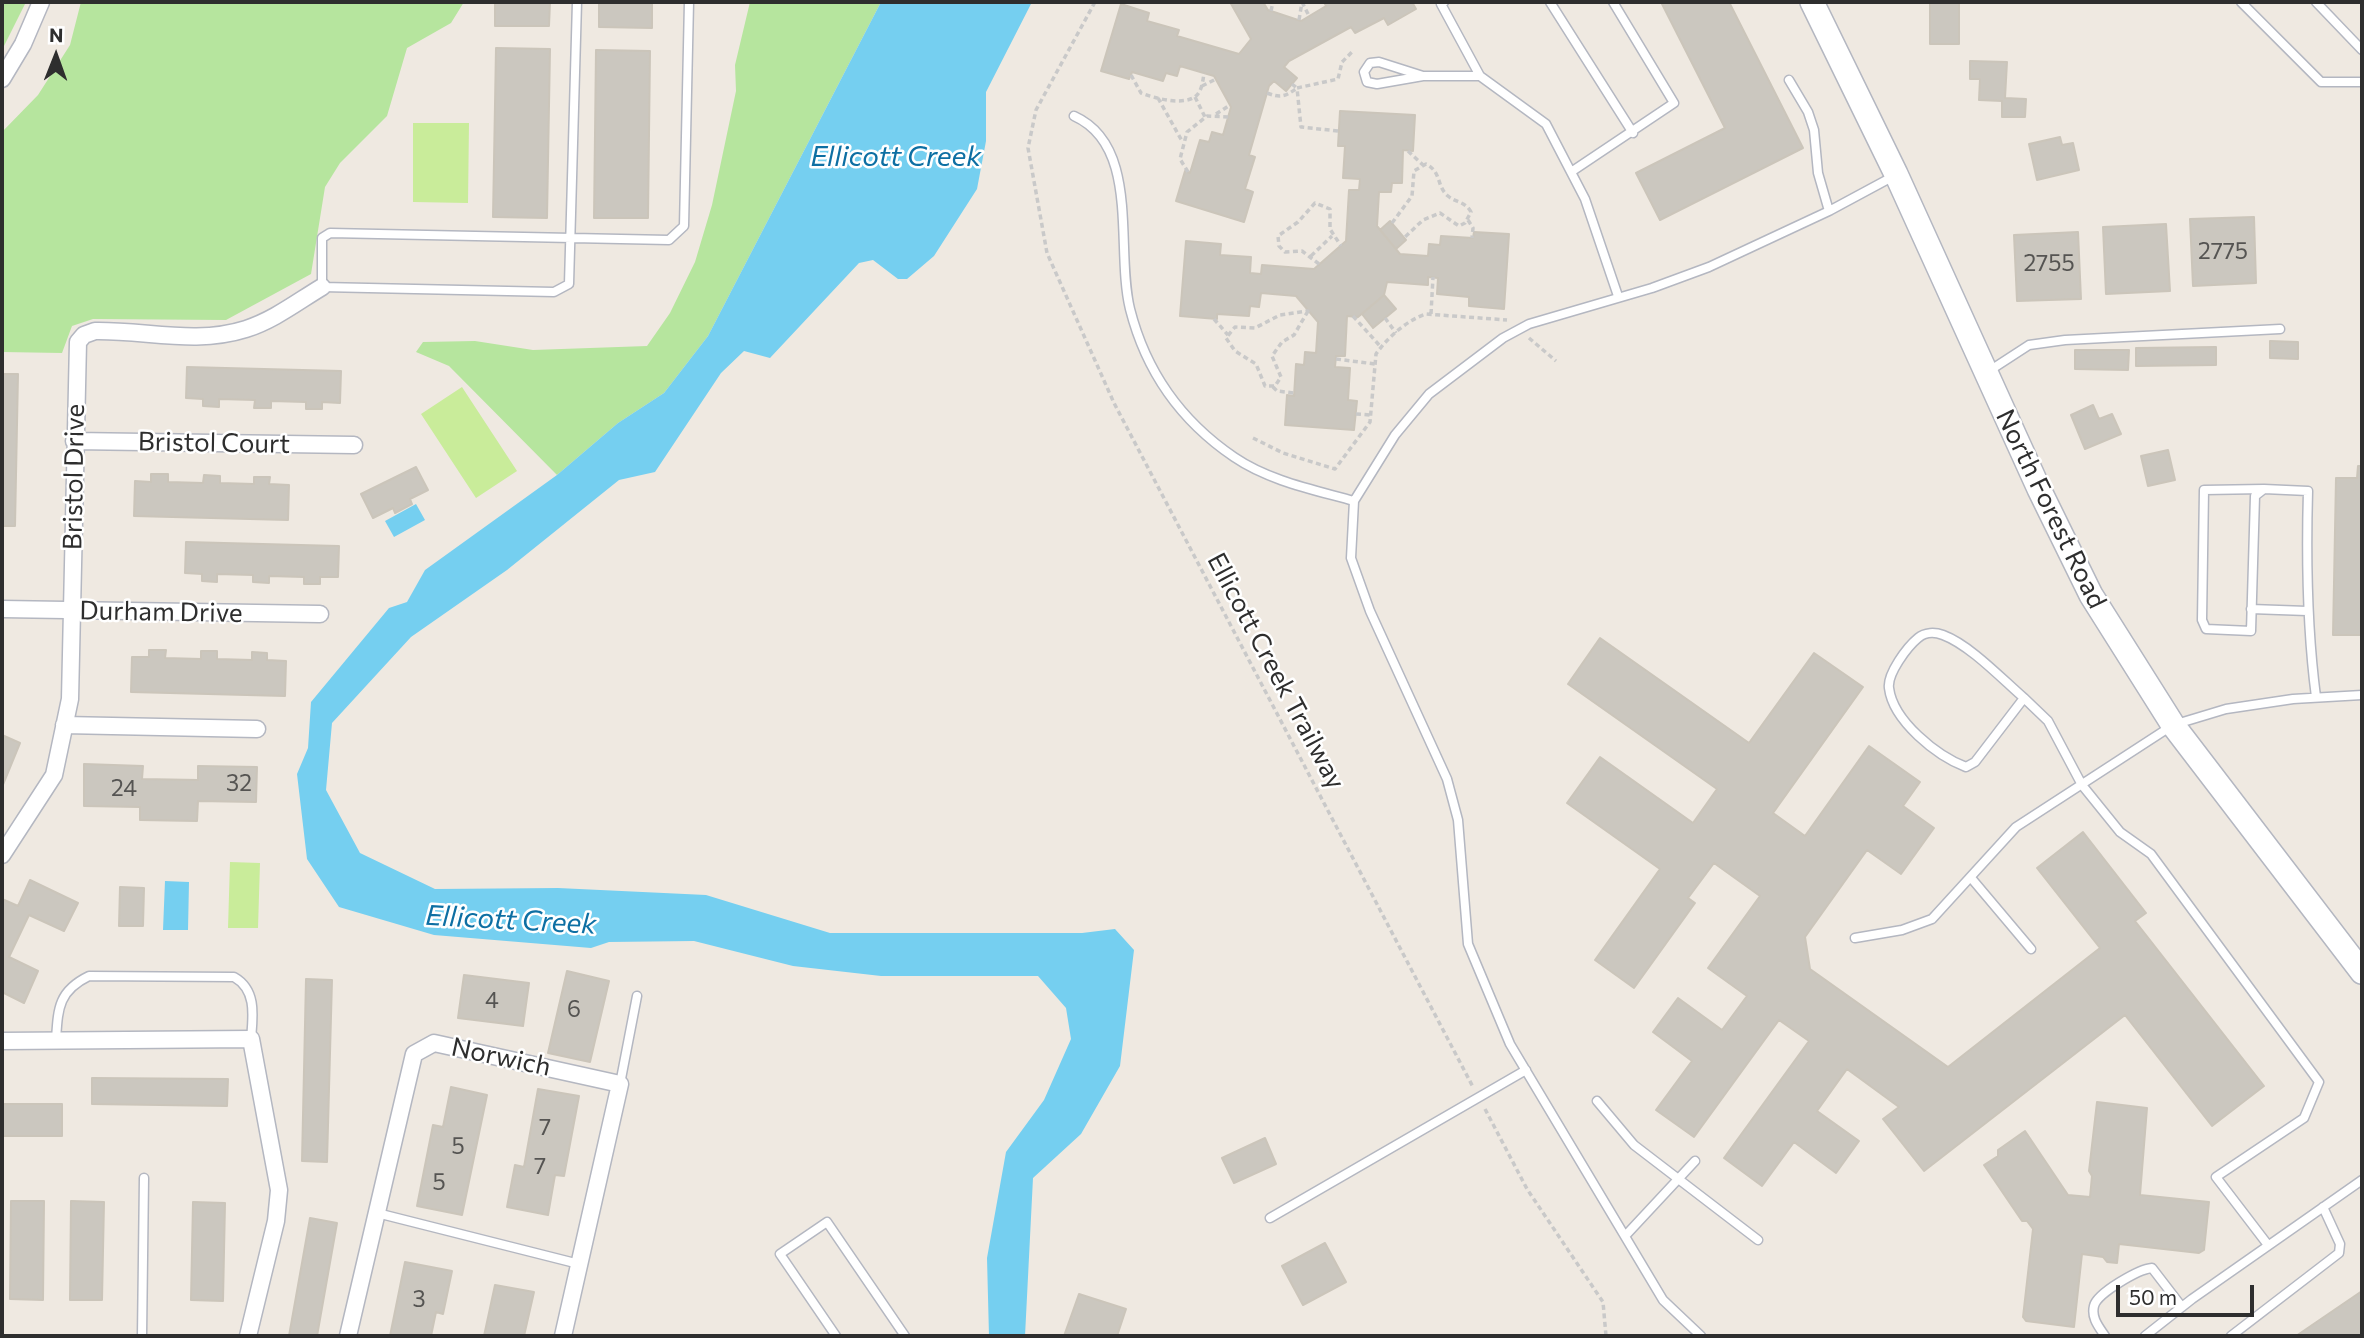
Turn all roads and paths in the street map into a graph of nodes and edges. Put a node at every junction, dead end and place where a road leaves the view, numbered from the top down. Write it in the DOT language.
graph roads {
  1 [pos="41,2"];
  2 [pos="577,2"];
  3 [pos="689,2"];
  4 [pos="1095,2"];
  5 [pos="1273,2"];
  6 [pos="1302,2"];
  7 [pos="1442,2"];
  8 [pos="1550,2"];
  9 [pos="1613,2"];
  10 [pos="1812,2"];
  11 [pos="2241,2"];
  12 [pos="2316,2"];
  13 [pos="1271,11"];
  14 [pos="1309,16"];
  15 [pos="1299,20"];
  16 [pos="2362,50"];
  17 [pos="1352,52"];
  18 [pos="1204,73"];
  19 [pos="1131,75"];
  20 [pos="1423,76"];
  21 [pos="1479,76"];
  22 [pos="2,79"];
  23 [pos="1216,79"];
  24 [pos="1790,80"];
  25 [pos="2362,82"];
  26 [pos="1292,84"];
  27 [pos="1202,86"];
  28 [pos="1297,89"];
  29 [pos="1267,93"];
  30 [pos="1195,97"];
  31 [pos="1158,98"];
  32 [pos="1230,105"];
  33 [pos="1215,115"];
  34 [pos="1074,116"];
  35 [pos="1205,117"];
  36 [pos="1229,117"];
  37 [pos="1338,131"];
  38 [pos="1633,132"];
  39 [pos="1182,141"];
  40 [pos="1408,150"];
  41 [pos="1423,165"];
  42 [pos="1188,172"];
  43 [pos="1571,172"];
  44 [pos="1896,174"];
  45 [pos="1829,211"];
  46 [pos="1468,220"];
  47 [pos="1392,223"];
  48 [pos="1332,236"];
  49 [pos="1404,238"];
  50 [pos="572,239"];
  51 [pos="1472,239"];
  52 [pos="1341,246"];
  53 [pos="1311,256"];
  54 [pos="1319,264"];
  55 [pos="1433,277"];
  56 [pos="322,287"];
  57 [pos="1618,296"];
  58 [pos="1431,314"];
  59 [pos="1353,316"];
  60 [pos="1385,318"];
  61 [pos="1214,319"];
  62 [pos="2280,329"];
  63 [pos="1519,330"];
  64 [pos="1396,334"];
  65 [pos="1228,335"];
  66 [pos="1381,347"];
  67 [pos="1336,359"];
  68 [pos="1556,361"];
  69 [pos="1375,364"];
  70 [pos="1986,372"];
  71 [pos="1272,387"];
  72 [pos="1294,393"];
  73 [pos="1356,414"];
  74 [pos="1371,415"];
  75 [pos="1253,438"];
  76 [pos="74,441"];
  77 [pos="354,445"];
  78 [pos="2264,489"];
  79 [pos="1354,501"];
  80 [pos="2,609"];
  81 [pos="2251,609"];
  82 [pos="71,610"];
  83 [pos="2307,611"];
  84 [pos="320,614"];
  85 [pos="2362,695"];
  86 [pos="2316,697"];
  87 [pos="2024,698"];
  88 [pos="64,725"];
  89 [pos="2173,725"];
  90 [pos="257,729"];
  91 [pos="2082,785"];
  92 [pos="2,855"];
  93 [pos="1972,879"];
  94 [pos="1855,938"];
  95 [pos="2031,950"];
  96 [pos="2362,972"];
  97 [pos="637,996"];
  98 [pos="56,1040"];
  99 [pos="251,1040"];
  100 [pos="2,1041"];
  101 [pos="1526,1070"];
  102 [pos="620,1084"];
  103 [pos="1478,1097"];
  104 [pos="1597,1101"];
  105 [pos="1695,1161"];
  106 [pos="144,1178"];
  107 [pos="1678,1180"];
  108 [pos="2362,1180"];
  109 [pos="2323,1208"];
  110 [pos="377,1213"];
  111 [pos="1269,1218"];
  112 [pos="1626,1235"];
  113 [pos="1758,1240"];
  114 [pos="2268,1245"];
  115 [pos="579,1264"];
  116 [pos="2182,1307"];
  117 [pos="142,1336"];
  118 [pos="248,1336"];
  119 [pos="348,1336"];
  120 [pos="563,1336"];
  121 [pos="836,1336"];
  122 [pos="905,1336"];
  123 [pos="1606,1336"];
  124 [pos="1701,1336"];
  125 [pos="2105,1336"];
  126 [pos="2145,1336"];
  127 [pos="2231,1336"];
  1 -- 22 [label="street"];
  2 -- 50 [label="lane"];
  3 -- 50 [label="lane"];
  4 -- 103 [label="path, Ellicott Creek Trailway"];
  5 -- 13 [label="path"];
  6 -- 14 [label="path"];
  6 -- 15 [label="path"];
  7 -- 21 [label="lane"];
  8 -- 38 [label="lane"];
  9 -- 38 [label="lane"];
  10 -- 44 [label="street, North Forest Road"];
  11 -- 25 [label="lane"];
  12 -- 16 [label="lane"];
  17 -- 28 [label="path"];
  18 -- 27 [label="path"];
  19 -- 31 [label="path"];
  20 -- 20 [label="lane"];
  20 -- 21 [label="lane"];
  21 -- 43 [label="lane"];
  23 -- 27 [label="path"];
  24 -- 45 [label="lane"];
  26 -- 28 [label="path"];
  27 -- 30 [label="path"];
  28 -- 29 [label="path"];
  28 -- 37 [label="path"];
  30 -- 31 [label="path"];
  30 -- 35 [label="path"];
  31 -- 39 [label="path"];
  32 -- 33 [label="path"];
  33 -- 35 [label="path"];
  33 -- 36 [label="path"];
  34 -- 79 [label="lane"];
  35 -- 39 [label="path"];
  38 -- 43 [label="lane"];
  39 -- 42 [label="path"];
  40 -- 41 [label="path"];
  41 -- 46 [label="path"];
  41 -- 47 [label="path"];
  43 -- 57 [label="lane"];
  44 -- 45 [label="lane"];
  44 -- 70 [label="street, North Forest Road"];
  45 -- 57 [label="lane"];
  46 -- 49 [label="path"];
  46 -- 51 [label="path"];
  48 -- 52 [label="path"];
  48 -- 53 [label="path"];
  48 -- 53 [label="path"];
  50 -- 56 [label="lane"];
  50 -- 56 [label="lane"];
  53 -- 54 [label="path"];
  55 -- 58 [label="path"];
  56 -- 76 [label="street, Bristol Drive"];
  57 -- 63 [label="lane"];
  58 -- 63 [label="path"];
  58 -- 64 [label="path"];
  59 -- 66 [label="path"];
  60 -- 64 [label="path"];
  61 -- 65 [label="path"];
  62 -- 70 [label="lane"];
  63 -- 68 [label="path"];
  63 -- 79 [label="lane"];
  64 -- 66 [label="path"];
  65 -- 71 [label="path"];
  65 -- 71 [label="path"];
  66 -- 69 [label="path"];
  67 -- 69 [label="path"];
  69 -- 74 [label="path"];
  70 -- 89 [label="street, North Forest Road"];
  71 -- 72 [label="path"];
  73 -- 74 [label="path"];
  74 -- 75 [label="path"];
  76 -- 77 [label="street, Bristol Court"];
  76 -- 82 [label="street, Bristol Drive"];
  78 -- 81 [label="lane"];
  78 -- 81 [label="lane"];
  78 -- 83 [label="lane"];
  79 -- 101 [label="lane"];
  80 -- 82 [label="street, Durham Drive"];
  81 -- 83 [label="lane"];
  82 -- 84 [label="street, Durham Drive"];
  82 -- 88 [label="street, Bristol Drive"];
  83 -- 86 [label="lane"];
  85 -- 86 [label="lane"];
  86 -- 89 [label="lane"];
  87 -- 87 [label="lane"];
  87 -- 91 [label="lane"];
  88 -- 90 [label="street"];
  88 -- 92 [label="street, Bristol Drive"];
  89 -- 91 [label="lane"];
  89 -- 96 [label="street, North Forest Road"];
  91 -- 93 [label="lane"];
  91 -- 114 [label="lane"];
  93 -- 94 [label="lane"];
  93 -- 95 [label="lane"];
  97 -- 102 [label="lane"];
  98 -- 99 [label="street"];
  98 -- 99 [label="lane"];
  98 -- 100 [label="street"];
  99 -- 118 [label="street"];
  101 -- 103 [label="lane"];
  101 -- 112 [label="lane"];
  102 -- 110 [label="street, Norwich"];
  102 -- 115 [label="street"];
  103 -- 111 [label="lane"];
  103 -- 123 [label="path, Ellicott Creek Trailway"];
  104 -- 107 [label="lane"];
  105 -- 107 [label="lane"];
  106 -- 117 [label="lane"];
  107 -- 112 [label="lane"];
  107 -- 113 [label="lane"];
  108 -- 109 [label="lane"];
  109 -- 114 [label="lane"];
  109 -- 127 [label="lane"];
  110 -- 115 [label="lane"];
  110 -- 119 [label="street, Norwich"];
  112 -- 124 [label="lane"];
  114 -- 116 [label="lane"];
  115 -- 120 [label="street"];
  116 -- 125 [label="lane"];
  116 -- 126 [label="lane"];
  121 -- 122 [label="lane"];
}
